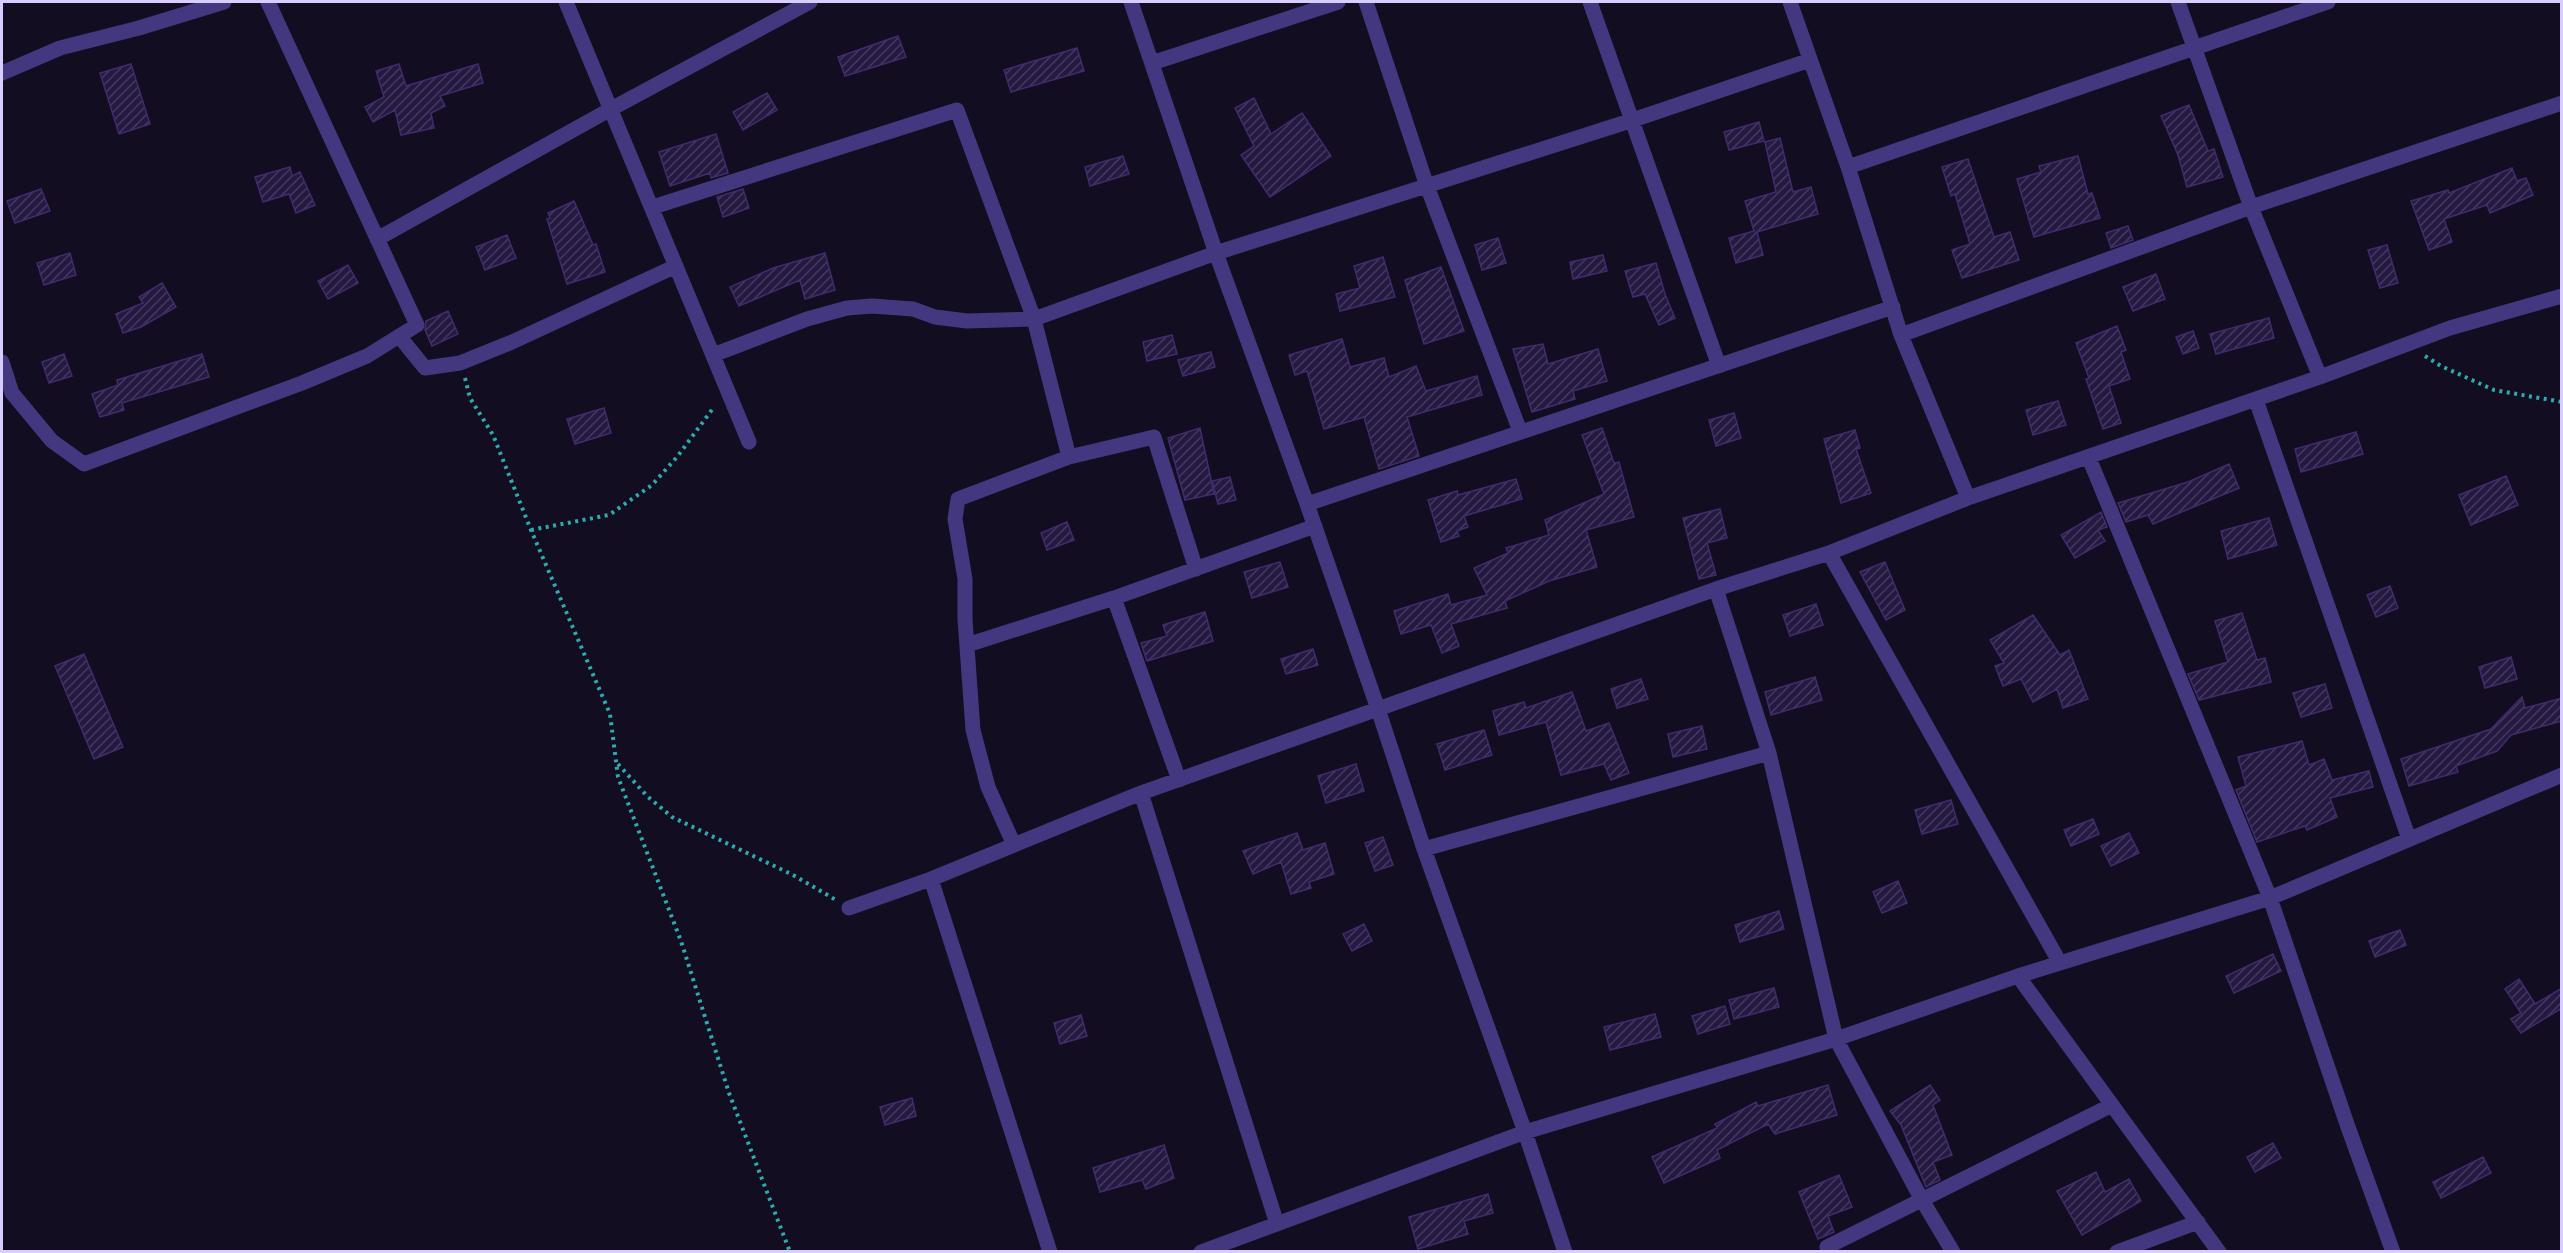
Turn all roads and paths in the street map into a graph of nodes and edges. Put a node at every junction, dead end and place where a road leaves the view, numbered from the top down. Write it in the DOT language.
graph roads {
  1 [pos="224,2"];
  2 [pos="268,2"];
  3 [pos="566,2"];
  4 [pos="810,2"];
  5 [pos="1131,2"];
  6 [pos="1338,2"];
  7 [pos="1366,2"];
  8 [pos="1590,2"];
  9 [pos="1790,2"];
  10 [pos="2178,2"];
  11 [pos="2328,2"];
  12 [pos="2194,48"];
  13 [pos="1810,60"];
  14 [pos="1152,63"];
  15 [pos="2,73"];
  16 [pos="2562,103"];
  17 [pos="611,109"];
  18 [pos="1633,120"];
  19 [pos="1848,167"];
  20 [pos="1427,186"];
  21 [pos="653,207"];
  22 [pos="2251,207"];
  23 [pos="378,239"];
  24 [pos="1216,253"];
  25 [pos="676,266"];
  26 [pos="2562,296"];
  27 [pos="1893,307"];
  28 [pos="1034,320"];
  29 [pos="1901,335"];
  30 [pos="399,336"];
  31 [pos="2407,344"];
  32 [pos="713,355"];
  33 [pos="2,362"];
  34 [pos="460,363"];
  35 [pos="1719,366"];
  36 [pos="2320,377"];
  37 [pos="727,389"];
  38 [pos="2256,400"];
  39 [pos="2562,402"];
  40 [pos="1520,431"];
  41 [pos="749,442"];
  42 [pos="1069,457"];
  43 [pos="2089,458"];
  44 [pos="1968,498"];
  45 [pos="1307,504"];
  46 [pos="1315,526"];
  47 [pos="531,530"];
  48 [pos="1829,553"];
  49 [pos="1196,568"];
  50 [pos="1716,589"];
  51 [pos="1114,598"];
  52 [pos="967,645"];
  53 [pos="1378,709"];
  54 [pos="1769,753"];
  55 [pos="617,762"];
  56 [pos="2562,775"];
  57 [pos="1179,780"];
  58 [pos="1141,793"];
  59 [pos="2409,839"];
  60 [pos="1014,845"];
  61 [pos="1424,849"];
  62 [pos="931,879"];
  63 [pos="2270,898"];
  64 [pos="849,908"];
  65 [pos="2060,963"];
  66 [pos="2018,976"];
  67 [pos="1836,1039"];
  68 [pos="2112,1104"];
  69 [pos="1525,1132"];
  70 [pos="1922,1200"];
  71 [pos="2198,1222"];
  72 [pos="1277,1224"];
  73 [pos="1825,1250"];
  74 [pos="790,1251"];
  75 [pos="1050,1251"];
  76 [pos="1201,1251"];
  77 [pos="1565,1251"];
  78 [pos="1953,1251"];
  79 [pos="2117,1251"];
  80 [pos="2219,1251"];
  81 [pos="2393,1251"];
  1 -- 15 [label="street"];
  2 -- 23 [label="street"];
  3 -- 17 [label="street"];
  4 -- 17 [label="street"];
  5 -- 14 [label="street"];
  6 -- 14 [label="street"];
  7 -- 20 [label="street"];
  8 -- 18 [label="street"];
  9 -- 13 [label="street"];
  10 -- 12 [label="street"];
  11 -- 12 [label="street"];
  12 -- 19 [label="street"];
  12 -- 22 [label="street"];
  13 -- 18 [label="street"];
  13 -- 19 [label="street"];
  14 -- 24 [label="street"];
  16 -- 22 [label="street"];
  17 -- 21 [label="street"];
  17 -- 23 [label="street"];
  18 -- 20 [label="street"];
  18 -- 35 [label="street"];
  19 -- 27 [label="street"];
  20 -- 24 [label="street"];
  20 -- 40 [label="street"];
  21 -- 25 [label="street"];
  21 -- 28 [label="street"];
  22 -- 29 [label="street"];
  22 -- 36 [label="street"];
  23 -- 30 [label="street"];
  24 -- 28 [label="street"];
  24 -- 45 [label="street"];
  25 -- 32 [label="street"];
  25 -- 34 [label="street"];
  26 -- 31 [label="street"];
  27 -- 29 [label="street"];
  27 -- 35 [label="street"];
  28 -- 32 [label="street"];
  28 -- 42 [label="street"];
  29 -- 44 [label="street"];
  30 -- 33 [label="street"];
  30 -- 34 [label="street"];
  31 -- 36 [label="street"];
  31 -- 39 [label="path"];
  32 -- 37 [label="street"];
  34 -- 47 [label="path"];
  35 -- 40 [label="street"];
  36 -- 38 [label="street"];
  37 -- 41 [label="street"];
  37 -- 47 [label="path"];
  38 -- 43 [label="street"];
  38 -- 59 [label="street"];
  40 -- 45 [label="street"];
  42 -- 49 [label="street"];
  42 -- 52 [label="street"];
  43 -- 44 [label="street"];
  43 -- 63 [label="street"];
  44 -- 48 [label="street"];
  45 -- 46 [label="street"];
  46 -- 49 [label="street"];
  46 -- 53 [label="street"];
  47 -- 55 [label="path"];
  48 -- 50 [label="street"];
  48 -- 65 [label="street"];
  49 -- 51 [label="street"];
  50 -- 53 [label="street"];
  50 -- 54 [label="street"];
  51 -- 52 [label="street"];
  51 -- 57 [label="street"];
  52 -- 60 [label="street"];
  53 -- 57 [label="street"];
  53 -- 61 [label="street"];
  54 -- 61 [label="street"];
  54 -- 67 [label="street"];
  55 -- 64 [label="path"];
  55 -- 74 [label="path"];
  56 -- 59 [label="street"];
  57 -- 58 [label="street"];
  58 -- 60 [label="street"];
  58 -- 72 [label="street"];
  59 -- 63 [label="street"];
  60 -- 62 [label="street"];
  61 -- 69 [label="street"];
  62 -- 64 [label="street"];
  62 -- 75 [label="street"];
  63 -- 65 [label="street"];
  63 -- 81 [label="street"];
  65 -- 66 [label="street"];
  66 -- 67 [label="street"];
  66 -- 68 [label="street"];
  67 -- 69 [label="street"];
  67 -- 70 [label="street"];
  68 -- 70 [label="street"];
  68 -- 71 [label="street"];
  69 -- 72 [label="street"];
  69 -- 77 [label="street"];
  70 -- 73 [label="street"];
  70 -- 78 [label="street"];
  71 -- 79 [label="street"];
  71 -- 80 [label="street"];
  72 -- 76 [label="street"];
}
